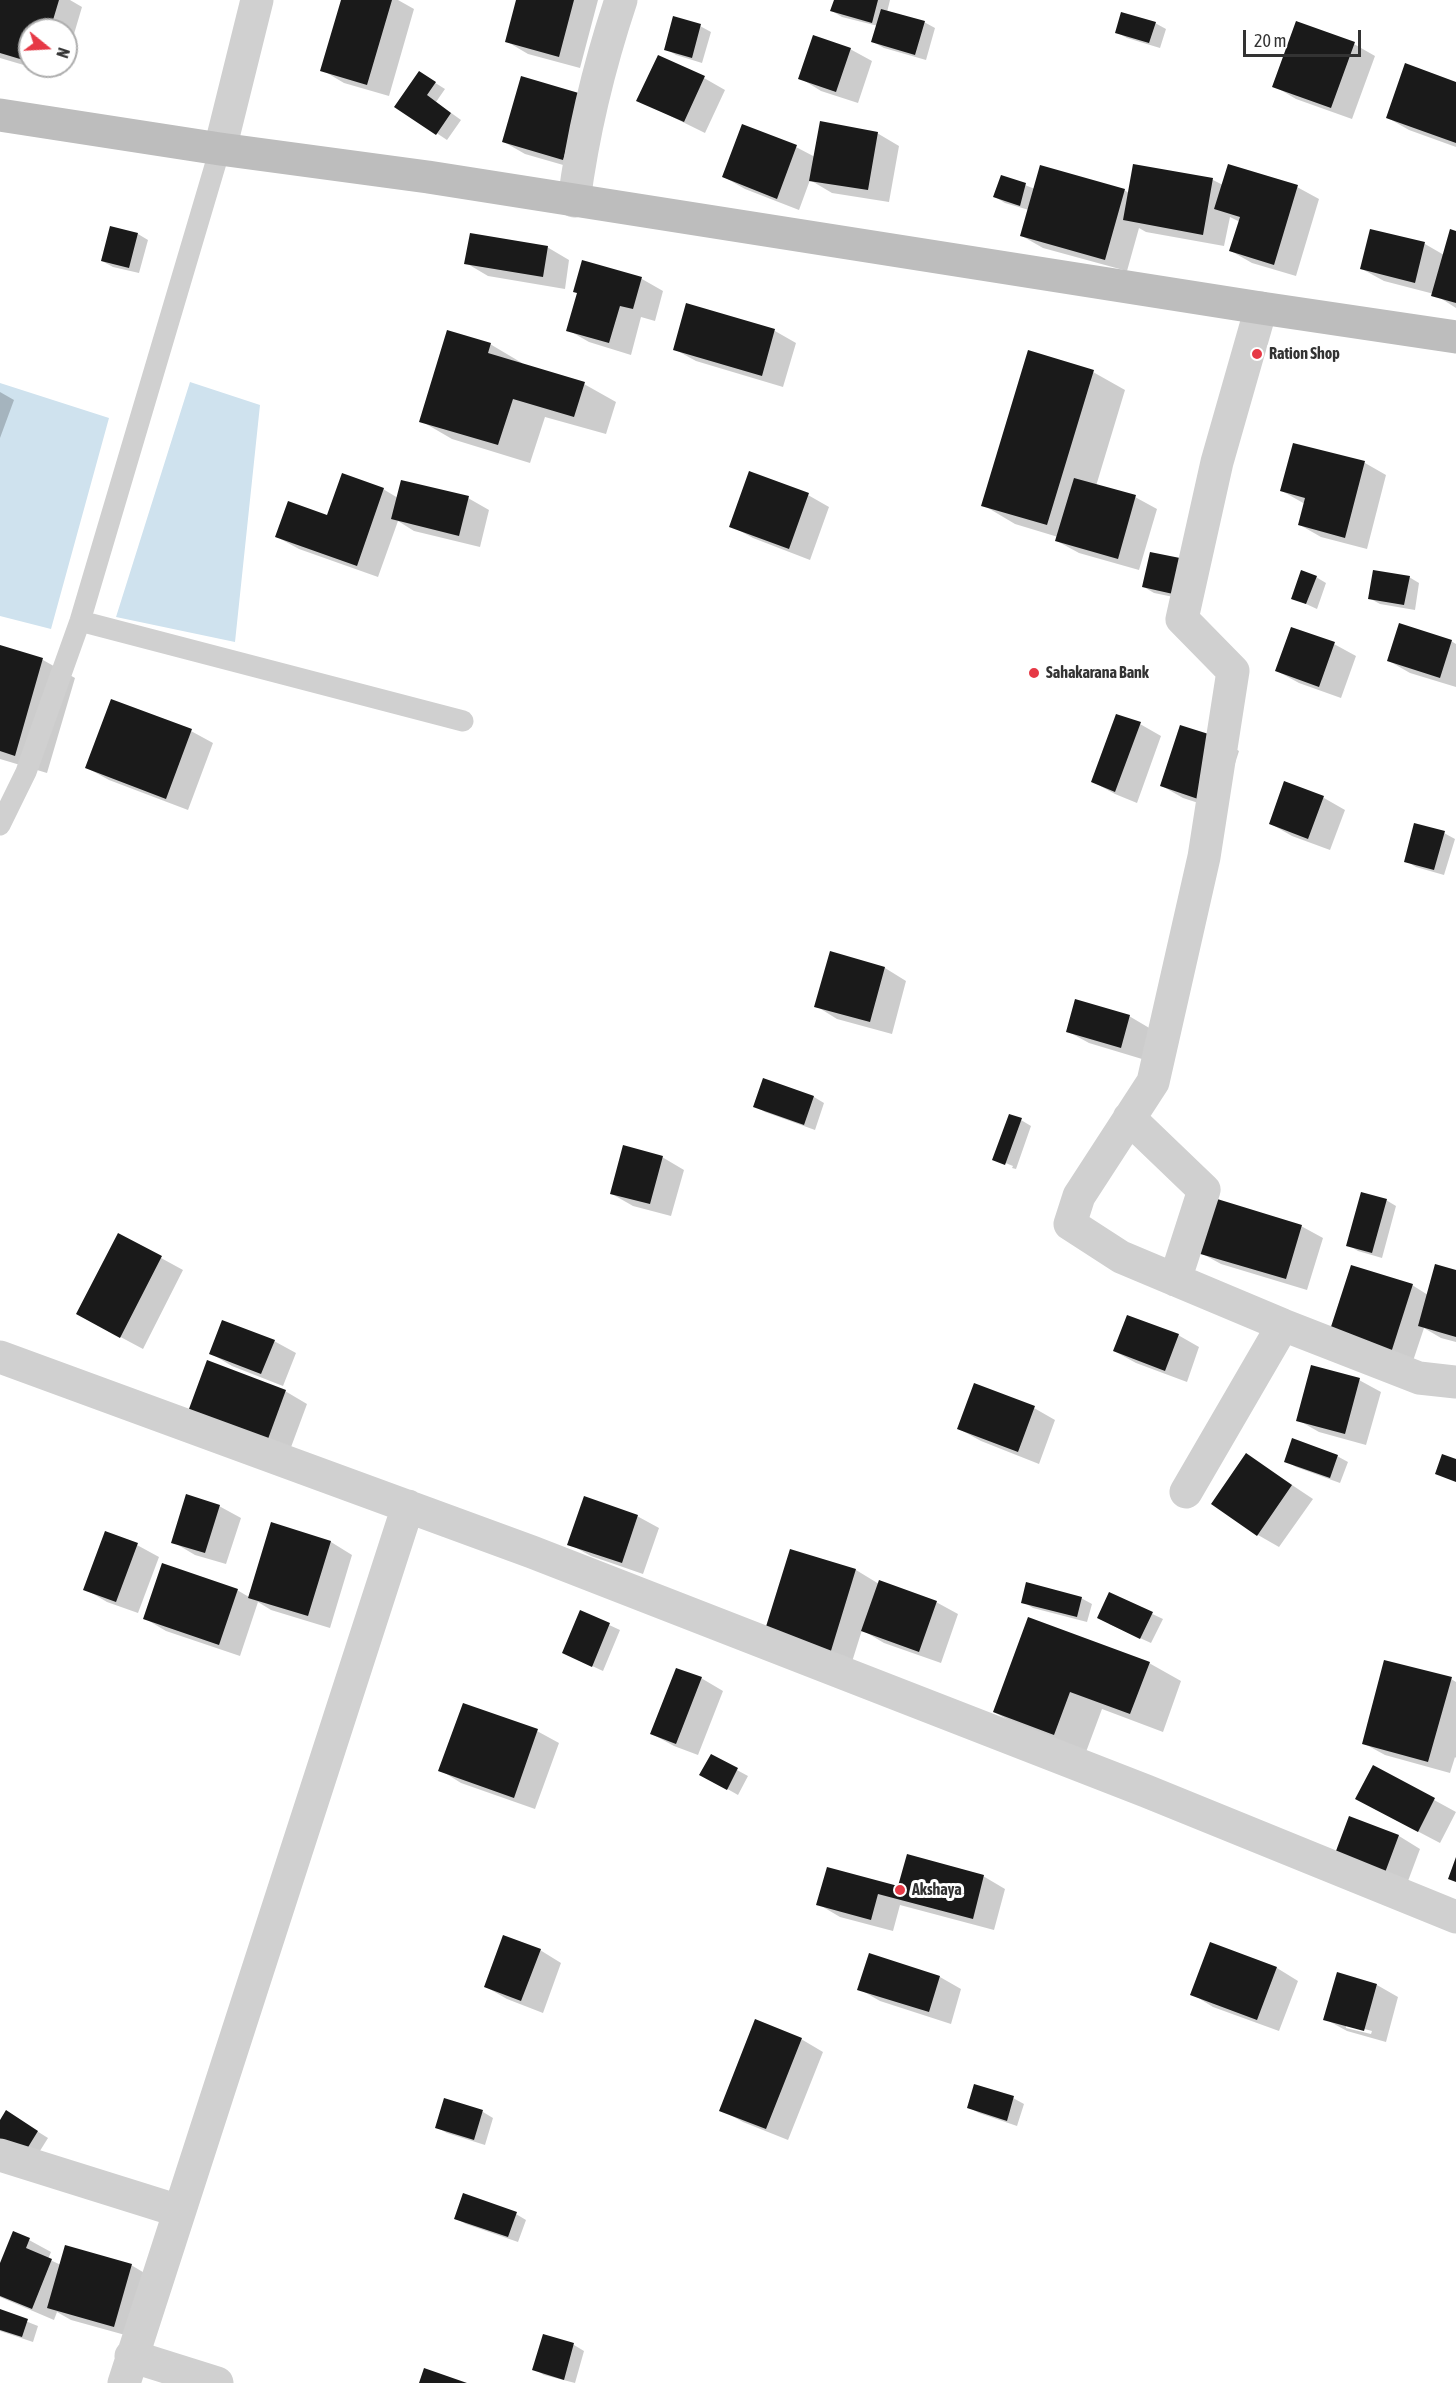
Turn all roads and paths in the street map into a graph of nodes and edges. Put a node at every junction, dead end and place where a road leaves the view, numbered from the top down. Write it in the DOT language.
graph roads {
  1 [pos="257,0"];
  2 [pos="621,0"];
  3 [pos="0,115"];
  4 [pos="220,149"];
  5 [pos="574,201"];
  6 [pos="1260,308"];
  7 [pos="1456,337"];
  8 [pos="80,621"];
  9 [pos="464,721"];
  10 [pos="0,825"];
  11 [pos="1129,1118"];
  12 [pos="1175,1280"];
  13 [pos="1283,1325"];
  14 [pos="0,1357"];
  15 [pos="1456,1382"];
  16 [pos="1186,1492"];
  17 [pos="408,1506"];
  18 [pos="1456,1917"];
  19 [pos="0,2156"];
  20 [pos="179,2211"];
  21 [pos="128,2369"];
  22 [pos="217,2383"];
  1 -- 4 [label="street"];
  2 -- 5 [label="street"];
  3 -- 4 [label="main road"];
  4 -- 5 [label="main road"];
  4 -- 8 [label="lane"];
  5 -- 6 [label="main road"];
  6 -- 7 [label="main road"];
  6 -- 11 [label="street"];
  8 -- 9 [label="lane"];
  8 -- 10 [label="lane"];
  11 -- 12 [label="street"];
  11 -- 12 [label="street"];
  12 -- 13 [label="street"];
  13 -- 15 [label="street"];
  13 -- 16 [label="street"];
  14 -- 17 [label="street"];
  17 -- 18 [label="street"];
  17 -- 20 [label="street"];
  19 -- 20 [label="street"];
  20 -- 21 [label="street"];
  21 -- 22 [label="street"];
}
